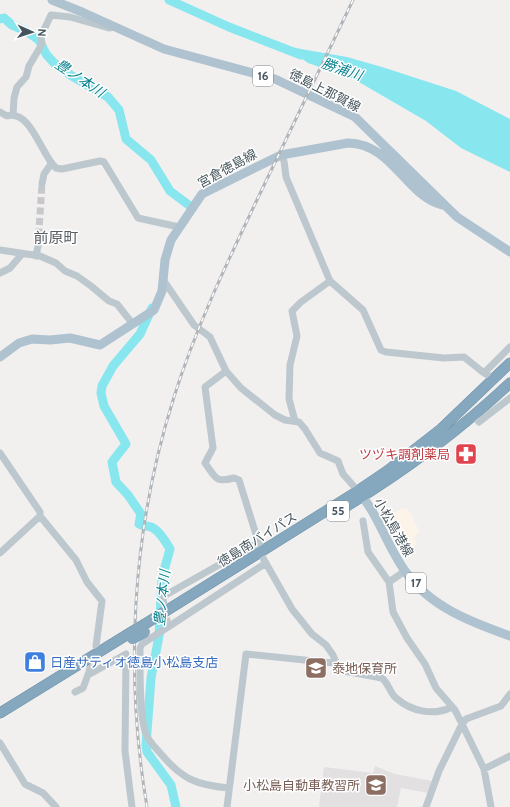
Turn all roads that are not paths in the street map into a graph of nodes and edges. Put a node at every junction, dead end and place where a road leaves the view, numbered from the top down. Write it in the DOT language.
graph roads {
  1 [pos="52,0"];
  2 [pos="114,26"];
  3 [pos="0,112"];
  4 [pos="13,115"];
  5 [pos="281,155"];
  6 [pos="51,164"];
  7 [pos="42,184"];
  8 [pos="442,205"];
  9 [pos="179,227"];
  10 [pos="38,246"];
  11 [pos="0,250"];
  12 [pos="508,250"];
  13 [pos="22,254"];
  14 [pos="36,256"];
  15 [pos="0,274"];
  16 [pos="164,281"];
  17 [pos="330,281"];
  18 [pos="132,323"];
  19 [pos="510,347"];
  20 [pos="0,357"];
  21 [pos="508,366"];
  22 [pos="226,371"];
  23 [pos="510,383"];
  24 [pos="510,398"];
  25 [pos="474,416"];
  26 [pos="294,420"];
  27 [pos="423,450"];
  28 [pos="0,453"];
  29 [pos="360,494"];
  30 [pos="40,516"];
  31 [pos="363,521"];
  32 [pos="0,553"];
  33 [pos="262,554"];
  34 [pos="405,571"];
  35 [pos="388,582"];
  36 [pos="164,605"];
  37 [pos="132,635"];
  38 [pos="510,636"];
  39 [pos="96,646"];
  40 [pos="336,662"];
  41 [pos="77,691"];
  42 [pos="510,694"];
  43 [pos="452,707"];
  44 [pos="0,713"];
  45 [pos="0,720"];
  46 [pos="462,724"];
  47 [pos="0,743"];
  48 [pos="510,756"];
  49 [pos="484,769"];
  50 [pos="229,788"];
  51 [pos="56,807"];
  52 [pos="132,807"];
  53 [pos="227,807"];
  54 [pos="426,807"];
  55 [pos="491,807"];
  1 -- 2 [label="main road, 徳島上那賀線 / 16"];
  2 -- 4 [label="street"];
  2 -- 8 [label="main road, 徳島上那賀線 / 16"];
  3 -- 4 [label="street"];
  4 -- 6 [label="street"];
  5 -- 8 [label="main road, 宮倉徳島線"];
  5 -- 9 [label="main road, 宮倉徳島線"];
  5 -- 17 [label="street"];
  6 -- 7 [label="street"];
  6 -- 9 [label="street"];
  8 -- 12 [label="main road, 徳島上那賀線 / 16"];
  9 -- 16 [label="main road, 宮倉徳島線"];
  10 -- 14 [label="street"];
  11 -- 13 [label="street"];
  13 -- 14 [label="street"];
  13 -- 15 [label="street"];
  14 -- 18 [label="street"];
  16 -- 18 [label="main road, 宮倉徳島線"];
  16 -- 22 [label="street"];
  17 -- 19 [label="street"];
  17 -- 26 [label="street"];
  18 -- 20 [label="main road, 宮倉徳島線"];
  21 -- 27 [label="highway, 徳島南バイパス / 55"];
  22 -- 26 [label="street"];
  22 -- 33 [label="street"];
  23 -- 25 [label="highway, 徳島南バイパス / 55"];
  24 -- 25 [label="street"];
  25 -- 27 [label="highway, 徳島南バイパス / 55"];
  26 -- 29 [label="street"];
  27 -- 29 [label="highway, 徳島南バイパス / 55"];
  28 -- 30 [label="street"];
  29 -- 33 [label="highway, 徳島南バイパス / 55"];
  29 -- 34 [label="main road, 小松島港線 / 17"];
  30 -- 32 [label="street"];
  30 -- 39 [label="street"];
  31 -- 35 [label="street"];
  33 -- 36 [label="street"];
  33 -- 37 [label="highway, 徳島南バイパス / 55, bridge"];
  33 -- 40 [label="street"];
  33 -- 50 [label="street"];
  34 -- 35 [label="street"];
  34 -- 38 [label="main road, 小松島港線 / 17"];
  35 -- 43 [label="street"];
  37 -- 44 [label="highway, 徳島南バイパス / 55"];
  37 -- 45 [label="highway, 徳島南バイパス / 55"];
  40 -- 43 [label="street"];
  40 -- 50 [label="street"];
  41 -- 52 [label="street"];
  42 -- 46 [label="street"];
  43 -- 46 [label="street"];
  46 -- 49 [label="street"];
  46 -- 54 [label="street"];
  47 -- 51 [label="street"];
  48 -- 49 [label="street"];
  49 -- 55 [label="street"];
  50 -- 53 [label="street"];
}
